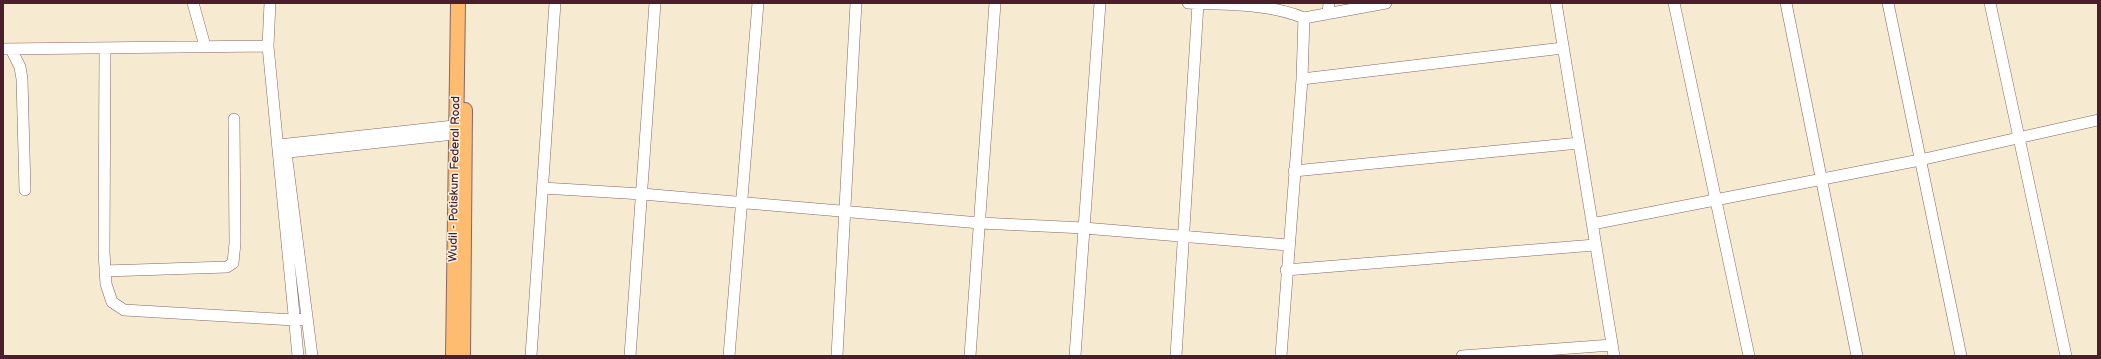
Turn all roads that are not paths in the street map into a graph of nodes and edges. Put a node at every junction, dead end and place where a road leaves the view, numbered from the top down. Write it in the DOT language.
graph roads {
  1 [pos="192,3"];
  2 [pos="270,3"];
  3 [pos="458,3"];
  4 [pos="467,3"];
  5 [pos="555,3"];
  6 [pos="656,3"];
  7 [pos="758,3"];
  8 [pos="856,3"];
  9 [pos="995,3"];
  10 [pos="1100,3"];
  11 [pos="1188,3"];
  12 [pos="1329,3"];
  13 [pos="1386,3"];
  14 [pos="1556,3"];
  15 [pos="1674,3"];
  16 [pos="1786,3"];
  17 [pos="1888,3"];
  18 [pos="1990,3"];
  19 [pos="1198,4"];
  20 [pos="1257,5"];
  21 [pos="1328,14"];
  22 [pos="1304,18"];
  23 [pos="205,46"];
  24 [pos="268,46"];
  25 [pos="105,48"];
  26 [pos="1563,48"];
  27 [pos="7,49"];
  28 [pos="1302,79"];
  29 [pos="234,119"];
  30 [pos="2098,120"];
  31 [pos="460,129"];
  32 [pos="2019,137"];
  33 [pos="1579,143"];
  34 [pos="281,149"];
  35 [pos="1920,160"];
  36 [pos="1294,171"];
  37 [pos="1821,179"];
  38 [pos="543,188"];
  39 [pos="25,190"];
  40 [pos="642,194"];
  41 [pos="1716,201"];
  42 [pos="742,203"];
  43 [pos="845,212"];
  44 [pos="980,223"];
  45 [pos="1592,224"];
  46 [pos="1084,228"];
  47 [pos="1183,236"];
  48 [pos="1288,244"];
  49 [pos="1595,245"];
  50 [pos="1286,270"];
  51 [pos="105,271"];
  52 [pos="307,319"];
  53 [pos="294,320"];
  54 [pos="1613,350"];
  55 [pos="298,356"];
  56 [pos="312,356"];
  57 [pos="453,356"];
  58 [pos="463,356"];
  59 [pos="532,356"];
  60 [pos="630,356"];
  61 [pos="729,356"];
  62 [pos="837,356"];
  63 [pos="970,356"];
  64 [pos="1075,356"];
  65 [pos="1176,356"];
  66 [pos="1281,356"];
  67 [pos="1462,356"];
  68 [pos="1749,356"];
  69 [pos="1857,356"];
  70 [pos="1961,356"];
  71 [pos="2066,356"];
  1 -- 23 [label="street"];
  2 -- 24 [label="street"];
  3 -- 31 [label="main road, Wudil - Potiskum Federal Road"];
  4 -- 31 [label="main road, Wudil - Potiskum Federal Road"];
  5 -- 38 [label="street"];
  6 -- 40 [label="street"];
  7 -- 42 [label="street"];
  8 -- 43 [label="street"];
  9 -- 44 [label="street"];
  10 -- 46 [label="street"];
  11 -- 19 [label="street"];
  12 -- 21 [label="street"];
  13 -- 21 [label="street"];
  14 -- 26 [label="street"];
  15 -- 41 [label="street"];
  16 -- 37 [label="street"];
  17 -- 35 [label="street"];
  18 -- 32 [label="street"];
  19 -- 20 [label="street"];
  19 -- 47 [label="street"];
  20 -- 22 [label="street"];
  21 -- 22 [label="street"];
  22 -- 28 [label="street"];
  23 -- 24 [label="street"];
  23 -- 25 [label="street"];
  24 -- 34 [label="street"];
  25 -- 27 [label="street"];
  25 -- 51 [label="street"];
  26 -- 28 [label="street"];
  26 -- 33 [label="street"];
  27 -- 39 [label="street"];
  28 -- 36 [label="street"];
  29 -- 51 [label="street"];
  30 -- 32 [label="street"];
  31 -- 34 [label="street"];
  31 -- 57 [label="main road, Wudil - Potiskum Federal Road"];
  31 -- 58 [label="main road, Wudil - Potiskum Federal Road"];
  32 -- 35 [label="street"];
  32 -- 71 [label="street"];
  33 -- 36 [label="street"];
  33 -- 45 [label="street"];
  34 -- 52 [label="street"];
  34 -- 53 [label="street"];
  35 -- 37 [label="street"];
  35 -- 70 [label="street"];
  36 -- 48 [label="street"];
  37 -- 41 [label="street"];
  37 -- 69 [label="street"];
  38 -- 40 [label="street"];
  38 -- 59 [label="street"];
  40 -- 42 [label="street"];
  40 -- 60 [label="street"];
  41 -- 45 [label="street"];
  41 -- 68 [label="street"];
  42 -- 43 [label="street"];
  42 -- 61 [label="street"];
  43 -- 44 [label="street"];
  43 -- 62 [label="street"];
  44 -- 46 [label="street"];
  44 -- 63 [label="street"];
  45 -- 49 [label="street"];
  46 -- 47 [label="street"];
  46 -- 64 [label="street"];
  47 -- 48 [label="street"];
  47 -- 65 [label="street"];
  48 -- 50 [label="street"];
  49 -- 50 [label="street"];
  49 -- 54 [label="street"];
  50 -- 66 [label="street"];
  51 -- 53 [label="street"];
  52 -- 53 [label="street"];
  52 -- 56 [label="street"];
  53 -- 55 [label="street"];
  54 -- 67 [label="street"];
}
